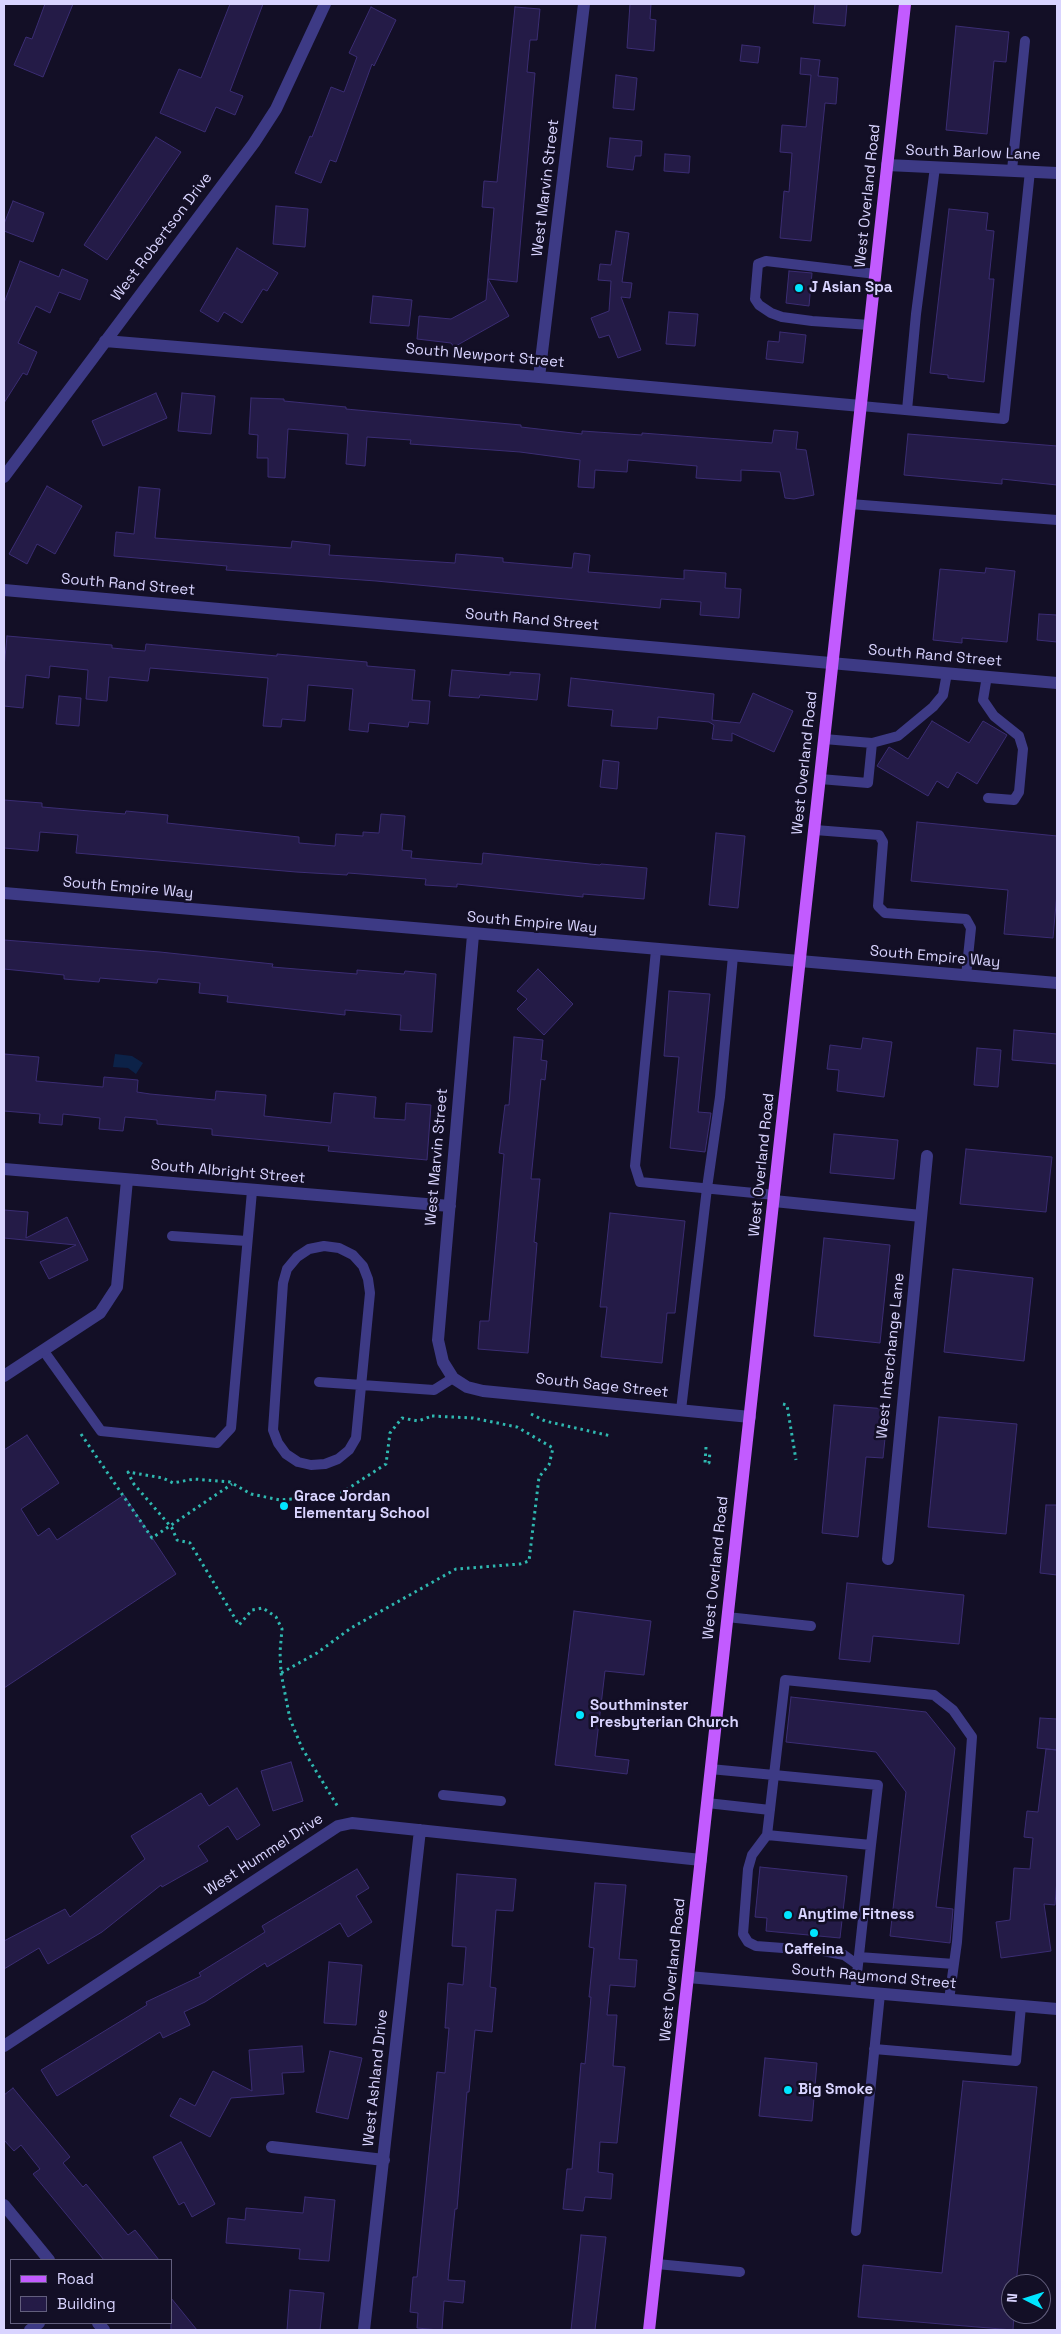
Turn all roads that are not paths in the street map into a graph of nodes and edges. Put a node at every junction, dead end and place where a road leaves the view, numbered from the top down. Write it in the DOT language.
graph roads {
  1 [pos="325,4"];
  2 [pos="584,4"];
  3 [pos="905,4"];
  4 [pos="1025,40"];
  5 [pos="887,165"];
  6 [pos="935,167"];
  7 [pos="1012,170"];
  8 [pos="1030,171"];
  9 [pos="1057,172"];
  10 [pos="876,274"];
  11 [pos="870,325"];
  12 [pos="105,341"];
  13 [pos="539,377"];
  14 [pos="862,406"];
  15 [pos="907,410"];
  16 [pos="4,477"];
  17 [pos="850,504"];
  18 [pos="1057,520"];
  19 [pos="4,590"];
  20 [pos="832,662"];
  21 [pos="947,673"];
  22 [pos="986,676"];
  23 [pos="1057,683"];
  24 [pos="824,739"];
  25 [pos="872,743"];
  26 [pos="820,779"];
  27 [pos="988,798"];
  28 [pos="815,830"];
  29 [pos="4,893"];
  30 [pos="473,934"];
  31 [pos="656,950"];
  32 [pos="733,956"];
  33 [pos="801,962"];
  34 [pos="966,976"];
  35 [pos="1057,983"];
  36 [pos="927,1156"];
  37 [pos="4,1169"];
  38 [pos="127,1180"];
  39 [pos="707,1188"];
  40 [pos="252,1191"];
  41 [pos="774,1198"];
  42 [pos="450,1206"];
  43 [pos="921,1216"];
  44 [pos="172,1236"];
  45 [pos="248,1241"];
  46 [pos="43,1350"];
  47 [pos="4,1376"];
  48 [pos="453,1378"];
  49 [pos="319,1382"];
  50 [pos="361,1386"];
  51 [pos="681,1410"];
  52 [pos="750,1417"];
  53 [pos="888,1559"];
  54 [pos="727,1617"];
  55 [pos="811,1626"];
  56 [pos="710,1768"];
  57 [pos="774,1775"];
  58 [pos="443,1795"];
  59 [pos="502,1801"];
  60 [pos="707,1803"];
  61 [pos="770,1810"];
  62 [pos="420,1830"];
  63 [pos="767,1835"];
  64 [pos="871,1845"];
  65 [pos="701,1860"];
  66 [pos="858,1961"];
  67 [pos="954,1964"];
  68 [pos="688,1977"];
  69 [pos="855,1992"];
  70 [pos="880,1994"];
  71 [pos="949,2000"];
  72 [pos="1021,2006"];
  73 [pos="1057,2009"];
  74 [pos="4,2046"];
  75 [pos="874,2049"];
  76 [pos="272,2147"];
  77 [pos="384,2160"];
  78 [pos="4,2205"];
  79 [pos="856,2231"];
  80 [pos="48,2259"];
  81 [pos="657,2264"];
  82 [pos="740,2272"];
  83 [pos="364,2330"];
  84 [pos="649,2330"];
  1 -- 12 [label="street, West Robertson Drive"];
  2 -- 13 [label="street, West Marvin Street"];
  3 -- 5 [label="main road, West Overland Road"];
  4 -- 7 [label="lane"];
  5 -- 6 [label="street, South Barlow Lane"];
  5 -- 10 [label="main road, West Overland Road"];
  6 -- 7 [label="street, South Barlow Lane"];
  6 -- 15 [label="lane"];
  7 -- 8 [label="street, South Barlow Lane"];
  8 -- 9 [label="street, South Barlow Lane"];
  8 -- 15 [label="lane"];
  10 -- 11 [label="main road, West Overland Road"];
  10 -- 11 [label="lane"];
  11 -- 14 [label="main road, West Overland Road"];
  12 -- 13 [label="street, South Newport Street"];
  12 -- 16 [label="street, West Robertson Drive"];
  13 -- 14 [label="street, South Newport Street"];
  14 -- 15 [label="lane"];
  14 -- 17 [label="main road, West Overland Road"];
  17 -- 18 [label="lane"];
  17 -- 20 [label="main road, West Overland Road"];
  19 -- 20 [label="street, South Rand Street"];
  20 -- 21 [label="street, South Rand Street"];
  20 -- 24 [label="main road, West Overland Road"];
  21 -- 22 [label="street, South Rand Street"];
  21 -- 25 [label="lane"];
  22 -- 23 [label="street, South Rand Street"];
  22 -- 27 [label="lane"];
  24 -- 25 [label="lane"];
  24 -- 26 [label="main road, West Overland Road"];
  25 -- 26 [label="lane"];
  26 -- 28 [label="main road, West Overland Road"];
  28 -- 33 [label="main road, West Overland Road"];
  28 -- 34 [label="lane"];
  29 -- 30 [label="street, South Empire Way"];
  30 -- 31 [label="street, South Empire Way"];
  30 -- 42 [label="street, West Marvin Street"];
  31 -- 32 [label="street, South Empire Way"];
  31 -- 39 [label="lane"];
  32 -- 33 [label="street, South Empire Way"];
  32 -- 39 [label="lane"];
  33 -- 34 [label="street, South Empire Way"];
  33 -- 41 [label="main road, West Overland Road"];
  34 -- 35 [label="street, South Empire Way"];
  36 -- 43 [label="street, West Interchange Lane"];
  37 -- 38 [label="street, South Albright Street"];
  38 -- 40 [label="street, South Albright Street"];
  38 -- 46 [label="street"];
  39 -- 41 [label="lane"];
  39 -- 51 [label="lane"];
  40 -- 42 [label="street, South Albright Street"];
  40 -- 45 [label="lane"];
  41 -- 43 [label="street"];
  41 -- 52 [label="main road, West Overland Road"];
  42 -- 48 [label="street, West Marvin Street"];
  43 -- 53 [label="street, West Interchange Lane"];
  44 -- 45 [label="lane"];
  45 -- 46 [label="lane"];
  46 -- 47 [label="street"];
  48 -- 50 [label="lane"];
  48 -- 51 [label="street, South Sage Street"];
  49 -- 50 [label="lane"];
  50 -- 50 [label="lane"];
  51 -- 52 [label="street, South Sage Street"];
  52 -- 54 [label="main road, West Overland Road"];
  54 -- 55 [label="lane"];
  54 -- 56 [label="main road, West Overland Road"];
  56 -- 57 [label="lane"];
  56 -- 60 [label="main road, West Overland Road"];
  57 -- 61 [label="lane"];
  57 -- 64 [label="lane"];
  57 -- 67 [label="lane"];
  58 -- 59 [label="lane"];
  60 -- 61 [label="lane"];
  60 -- 65 [label="main road, West Overland Road"];
  61 -- 63 [label="lane"];
  62 -- 65 [label="street, West Hummel Drive"];
  62 -- 74 [label="street, West Hummel Drive"];
  62 -- 77 [label="street, West Ashland Drive"];
  63 -- 64 [label="lane"];
  63 -- 66 [label="lane"];
  64 -- 66 [label="lane"];
  65 -- 68 [label="main road, West Overland Road"];
  66 -- 67 [label="lane"];
  66 -- 69 [label="lane"];
  67 -- 71 [label="lane"];
  68 -- 69 [label="street, South Raymond Street"];
  68 -- 81 [label="main road, West Overland Road"];
  69 -- 70 [label="street, South Raymond Street"];
  70 -- 71 [label="street, South Raymond Street"];
  70 -- 75 [label="lane"];
  71 -- 72 [label="street, South Raymond Street"];
  72 -- 73 [label="street, South Raymond Street"];
  72 -- 75 [label="lane"];
  75 -- 79 [label="lane"];
  76 -- 77 [label="street"];
  77 -- 83 [label="street, West Ashland Drive"];
  78 -- 80 [label="street"];
  81 -- 82 [label="lane"];
  81 -- 84 [label="main road, West Overland Road"];
}
